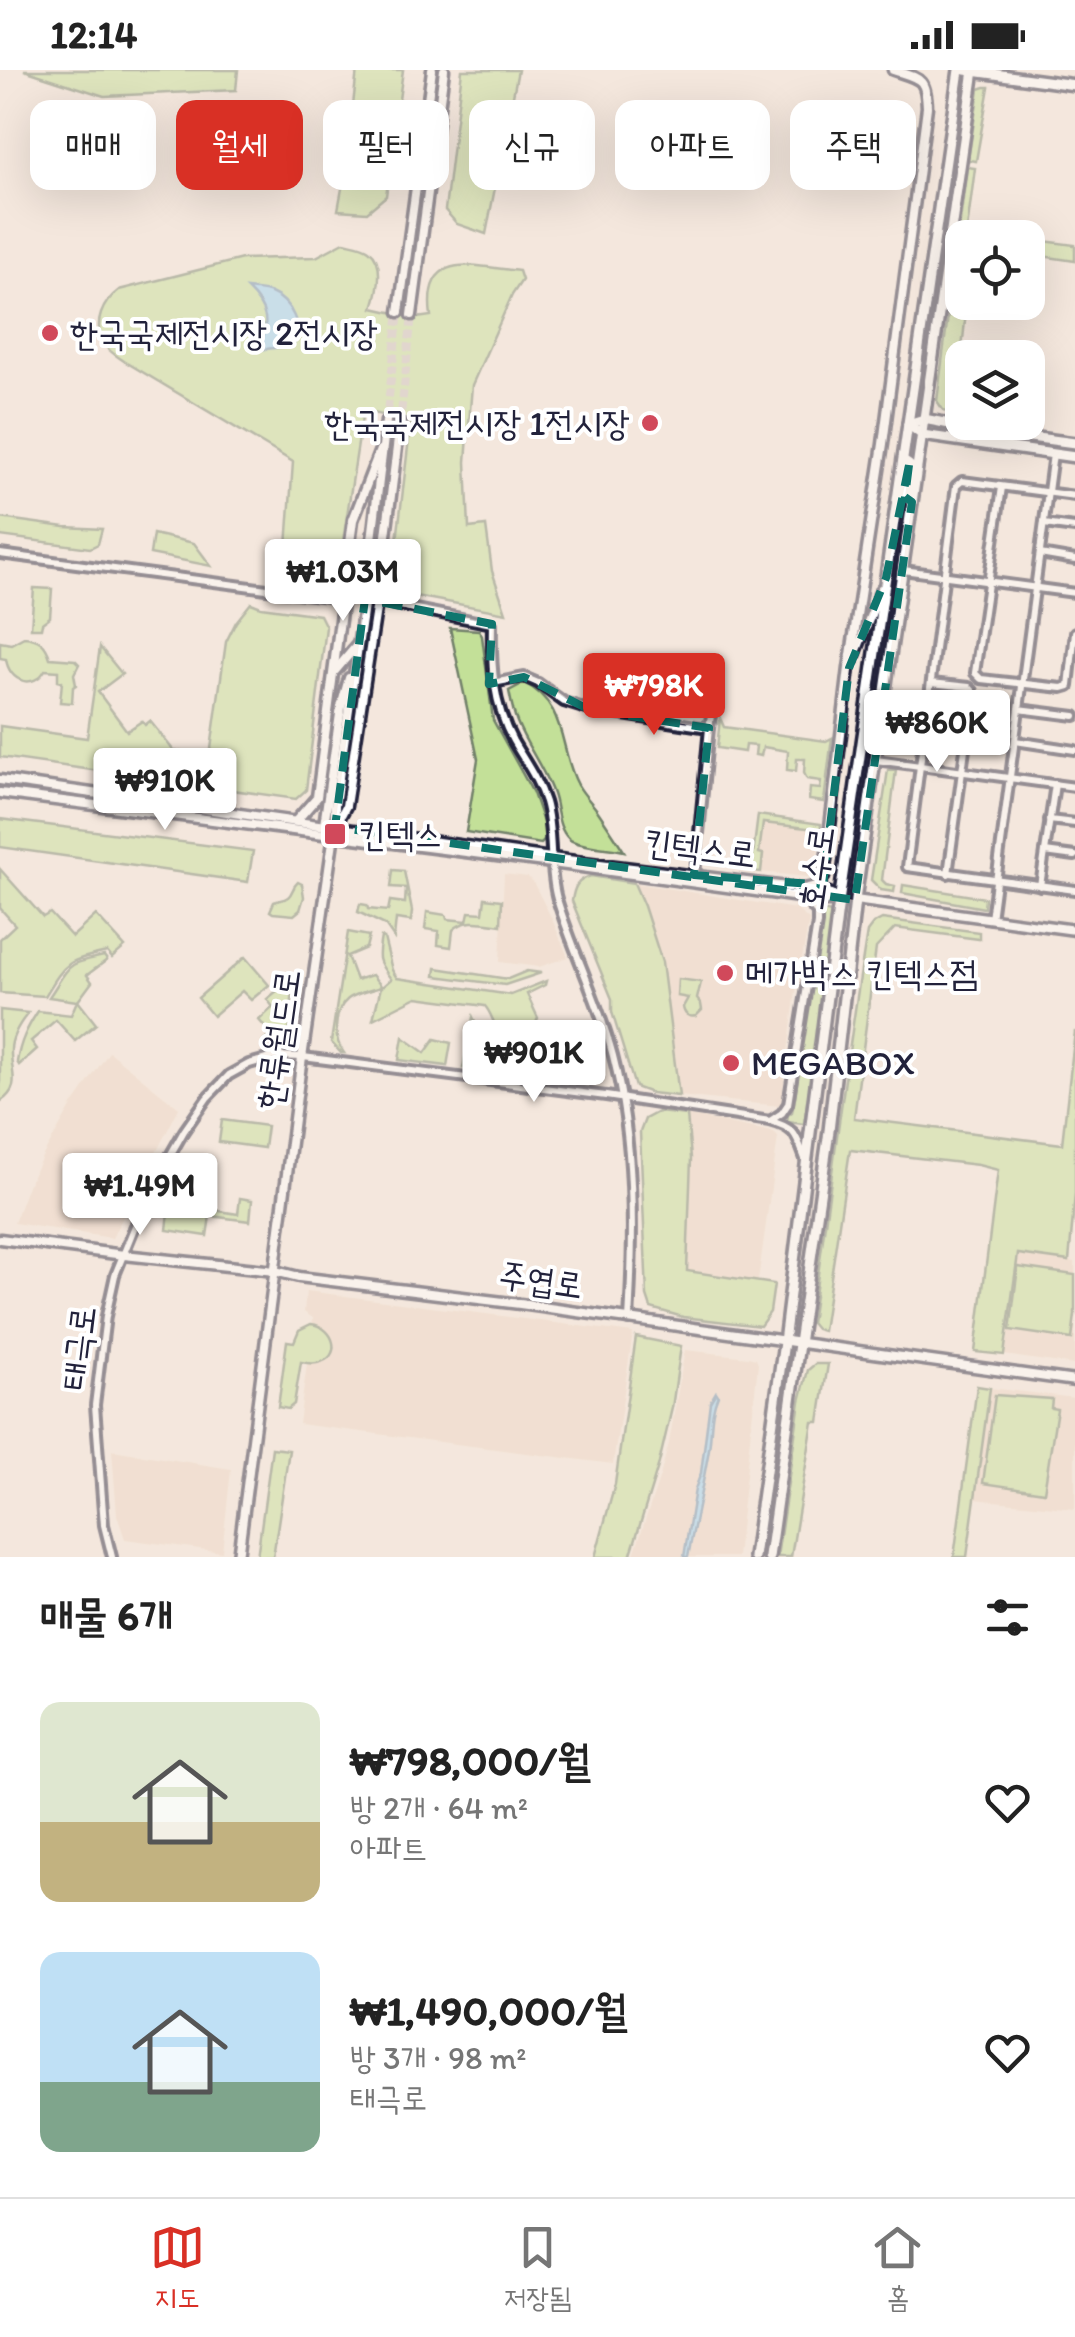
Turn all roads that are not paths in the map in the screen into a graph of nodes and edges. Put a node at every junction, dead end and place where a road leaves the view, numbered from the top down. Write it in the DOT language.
graph roads {
  1 [pos="432,70"];
  2 [pos="444,70"];
  3 [pos="892,70"];
  4 [pos="962,70"];
  5 [pos="974,70"];
  6 [pos="1075,85"];
  7 [pos="398,312"];
  8 [pos="412,315"];
  9 [pos="924,419"];
  10 [pos="386,421"];
  11 [pos="400,423"];
  12 [pos="945,423"];
  13 [pos="908,424"];
  14 [pos="922,435"];
  15 [pos="385,436"];
  16 [pos="1045,438"];
  17 [pos="962,440"];
  18 [pos="964,442"];
  19 [pos="1075,442"];
  20 [pos="1053,454"];
  21 [pos="1075,457"];
  22 [pos="902,467"];
  23 [pos="1002,487"];
  24 [pos="1048,492"];
  25 [pos="1075,496"];
  26 [pos="912,502"];
  27 [pos="1044,524"];
  28 [pos="1075,528"];
  29 [pos="0,554"];
  30 [pos="1040,554"];
  31 [pos="1075,560"];
  32 [pos="903,570"];
  33 [pos="945,576"];
  34 [pos="886,578"];
  35 [pos="988,582"];
  36 [pos="1035,588"];
  37 [pos="1075,594"];
  38 [pos="342,599"];
  39 [pos="365,600"];
  40 [pos="377,602"];
  41 [pos="1075,632"];
  42 [pos="358,644"];
  43 [pos="848,668"];
  44 [pos="333,673"];
  45 [pos="716,678"];
  46 [pos="931,681"];
  47 [pos="493,682"];
  48 [pos="1022,684"];
  49 [pos="1019,709"];
  50 [pos="1075,716"];
  51 [pos="709,728"];
  52 [pos="1015,741"];
  53 [pos="1075,750"];
  54 [pos="876,760"];
  55 [pos="920,766"];
  56 [pos="962,772"];
  57 [pos="1010,778"];
  58 [pos="0,780"];
  59 [pos="1054,784"];
  60 [pos="1075,787"];
  61 [pos="0,793"];
  62 [pos="1050,820"];
  63 [pos="296,821"];
  64 [pos="1075,823"];
  65 [pos="324,825"];
  66 [pos="334,831"];
  67 [pos="1045,852"];
  68 [pos="1075,856"];
  69 [pos="551,860"];
  70 [pos="948,874"];
  71 [pos="695,876"];
  72 [pos="996,879"];
  73 [pos="1040,886"];
  74 [pos="1075,890"];
  75 [pos="804,893"];
  76 [pos="840,899"];
  77 [pos="856,900"];
  78 [pos="991,919"];
  79 [pos="1075,930"];
  80 [pos="302,1056"];
  81 [pos="621,1098"];
  82 [pos="770,1121"];
  83 [pos="806,1162"];
  84 [pos="0,1239"];
  85 [pos="124,1255"];
  86 [pos="275,1270"];
  87 [pos="629,1320"];
  88 [pos="784,1342"];
  89 [pos="799,1344"];
  90 [pos="1075,1382"];
  91 [pos="112,1557"];
  92 [pos="238,1557"];
  93 [pos="754,1557"];
  94 [pos="769,1557"];
  1 -- 7 [label="main road"];
  2 -- 8 [label="main road"];
  3 -- 43 [label="main road"];
  4 -- 5 [label="main road"];
  4 -- 13 [label="main road, 호수로"];
  5 -- 6 [label="main road"];
  5 -- 9 [label="main road, 호수로"];
  9 -- 12 [label="main road"];
  9 -- 13 [label="main road"];
  9 -- 14 [label="main road, 호수로"];
  10 -- 15 [label="main road"];
  11 -- 40 [label="main road"];
  13 -- 14 [label="main road"];
  13 -- 22 [label="main road, 호수로"];
  14 -- 18 [label="main road"];
  14 -- 26 [label="main road, 호수로"];
  15 -- 38 [label="main road"];
  15 -- 39 [label="main road"];
  16 -- 19 [label="main road"];
  17 -- 18 [label="main road"];
  18 -- 20 [label="main road"];
  20 -- 21 [label="main road"];
  20 -- 24 [label="street"];
  22 -- 26 [label="main road"];
  22 -- 34 [label="main road, 호수로"];
  23 -- 24 [label="street"];
  23 -- 33 [label="street"];
  23 -- 35 [label="street"];
  24 -- 25 [label="street"];
  24 -- 27 [label="street"];
  26 -- 32 [label="main road, 호수로"];
  27 -- 28 [label="street"];
  27 -- 30 [label="street"];
  29 -- 38 [label="street"];
  30 -- 31 [label="street"];
  30 -- 36 [label="street"];
  32 -- 33 [label="street"];
  32 -- 54 [label="main road, 호수로"];
  33 -- 35 [label="street"];
  33 -- 46 [label="street"];
  34 -- 43 [label="main road"];
  34 -- 76 [label="main road, 호수로"];
  35 -- 36 [label="street"];
  35 -- 48 [label="street"];
  36 -- 37 [label="street"];
  36 -- 48 [label="street"];
  38 -- 44 [label="main road"];
  39 -- 40 [label="street"];
  39 -- 42 [label="main road"];
  40 -- 47 [label="street"];
  40 -- 66 [label="main road"];
  41 -- 48 [label="street"];
  42 -- 44 [label="main road"];
  42 -- 65 [label="main road"];
  42 -- 66 [label="main road"];
  43 -- 75 [label="main road"];
  44 -- 63 [label="main road"];
  45 -- 51 [label="street"];
  46 -- 55 [label="street"];
  46 -- 56 [label="street"];
  47 -- 51 [label="street"];
  47 -- 69 [label="street"];
  48 -- 49 [label="street"];
  49 -- 50 [label="street"];
  49 -- 52 [label="street"];
  51 -- 71 [label="street"];
  52 -- 53 [label="street"];
  52 -- 57 [label="street"];
  54 -- 55 [label="street"];
  54 -- 77 [label="main road, 호수로"];
  55 -- 56 [label="street"];
  55 -- 70 [label="street"];
  56 -- 57 [label="street"];
  56 -- 70 [label="street"];
  57 -- 59 [label="street"];
  57 -- 72 [label="street"];
  58 -- 63 [label="main road, 킨텍스로"];
  59 -- 60 [label="street"];
  59 -- 62 [label="street"];
  61 -- 66 [label="main road, 킨텍스로"];
  62 -- 64 [label="street"];
  62 -- 67 [label="street"];
  63 -- 65 [label="main road, 킨텍스로"];
  65 -- 66 [label="main road, 킨텍스로"];
  66 -- 69 [label="main road, 킨텍스로"];
  66 -- 80 [label="main road, 한류월드로"];
  67 -- 68 [label="street"];
  67 -- 73 [label="street"];
  69 -- 71 [label="main road, 킨텍스로"];
  69 -- 75 [label="main road, 킨텍스로"];
  69 -- 81 [label="street"];
  70 -- 72 [label="street"];
  71 -- 75 [label="main road, 킨텍스로"];
  72 -- 73 [label="street"];
  72 -- 78 [label="street"];
  73 -- 74 [label="street"];
  75 -- 76 [label="main road, 킨텍스로"];
  75 -- 82 [label="street"];
  76 -- 77 [label="main road, 킨텍스로"];
  76 -- 83 [label="main road, 호수로"];
  77 -- 78 [label="main road, 킨텍스로"];
  77 -- 89 [label="main road, 호수로"];
  78 -- 79 [label="main road, 킨텍스로"];
  80 -- 81 [label="street, 태극로"];
  80 -- 85 [label="street, 태극로"];
  80 -- 86 [label="main road, 한류월드로"];
  81 -- 82 [label="street, 태극로"];
  81 -- 87 [label="street"];
  82 -- 83 [label="street"];
  83 -- 88 [label="main road, 호수로"];
  84 -- 85 [label="main road, 주엽로"];
  85 -- 86 [label="main road, 주엽로"];
  85 -- 91 [label="street, 태극로"];
  86 -- 87 [label="main road, 주엽로"];
  86 -- 92 [label="main road, 한류월드로"];
  87 -- 88 [label="main road, 주엽로"];
  88 -- 89 [label="main road, 주엽로"];
  88 -- 93 [label="main road, 호수로"];
  89 -- 90 [label="main road, 주엽로"];
  89 -- 94 [label="main road, 호수로"];
}
